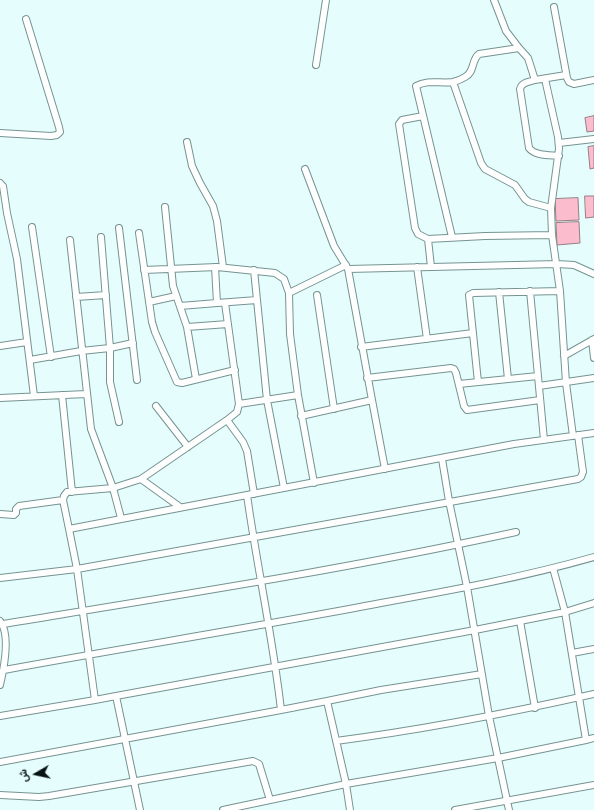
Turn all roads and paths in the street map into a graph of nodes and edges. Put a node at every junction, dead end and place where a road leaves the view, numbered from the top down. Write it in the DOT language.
graph roads {
  1 [pos="326,0"];
  2 [pos="494,0"];
  3 [pos="554,7"];
  4 [pos="26,20"];
  5 [pos="519,48"];
  6 [pos="316,65"];
  7 [pos="566,75"];
  8 [pos="545,79"];
  9 [pos="535,80"];
  10 [pos="594,80"];
  11 [pos="453,82"];
  12 [pos="423,116"];
  13 [pos="0,133"];
  14 [pos="594,139"];
  15 [pos="187,142"];
  16 [pos="559,143"];
  17 [pos="559,156"];
  18 [pos="305,169"];
  19 [pos="0,183"];
  20 [pos="165,207"];
  21 [pos="551,208"];
  22 [pos="32,227"];
  23 [pos="119,228"];
  24 [pos="140,233"];
  25 [pos="552,236"];
  26 [pos="100,237"];
  27 [pos="452,237"];
  28 [pos="428,239"];
  29 [pos="70,240"];
  30 [pos="557,264"];
  31 [pos="215,267"];
  32 [pos="223,267"];
  33 [pos="347,267"];
  34 [pos="417,267"];
  35 [pos="431,267"];
  36 [pos="172,269"];
  37 [pos="144,270"];
  38 [pos="254,270"];
  39 [pos="594,274"];
  40 [pos="530,291"];
  41 [pos="560,291"];
  42 [pos="499,292"];
  43 [pos="289,293"];
  44 [pos="106,294"];
  45 [pos="317,295"];
  46 [pos="176,296"];
  47 [pos="76,297"];
  48 [pos="257,300"];
  49 [pos="149,302"];
  50 [pos="217,303"];
  51 [pos="225,303"];
  52 [pos="180,306"];
  53 [pos="228,324"];
  54 [pos="187,327"];
  55 [pos="473,333"];
  56 [pos="427,339"];
  57 [pos="593,340"];
  58 [pos="27,342"];
  59 [pos="133,343"];
  60 [pos="0,346"];
  61 [pos="361,347"];
  62 [pos="110,348"];
  63 [pos="81,351"];
  64 [pos="564,356"];
  65 [pos="51,357"];
  66 [pos="594,358"];
  67 [pos="30,360"];
  68 [pos="235,370"];
  69 [pos="538,376"];
  70 [pos="367,378"];
  71 [pos="594,378"];
  72 [pos="196,379"];
  73 [pos="508,379"];
  74 [pos="137,380"];
  75 [pos="478,382"];
  76 [pos="566,383"];
  77 [pos="459,384"];
  78 [pos="539,386"];
  79 [pos="86,394"];
  80 [pos="298,394"];
  81 [pos="62,395"];
  82 [pos="34,396"];
  83 [pos="0,398"];
  84 [pos="267,400"];
  85 [pos="372,400"];
  86 [pos="540,400"];
  87 [pos="239,404"];
  88 [pos="156,406"];
  89 [pos="334,410"];
  90 [pos="301,416"];
  91 [pos="227,420"];
  92 [pos="119,422"];
  93 [pos="594,433"];
  94 [pos="575,436"];
  95 [pos="544,440"];
  96 [pos="188,447"];
  97 [pos="442,459"];
  98 [pos="385,469"];
  99 [pos="140,479"];
  100 [pos="314,482"];
  101 [pos="113,488"];
  102 [pos="284,488"];
  103 [pos="72,492"];
  104 [pos="254,494"];
  105 [pos="247,495"];
  106 [pos="63,500"];
  107 [pos="449,501"];
  108 [pos="180,507"];
  109 [pos="0,514"];
  110 [pos="121,518"];
  111 [pos="69,529"];
  112 [pos="516,532"];
  113 [pos="252,536"];
  114 [pos="458,545"];
  115 [pos="594,557"];
  116 [pos="554,568"];
  117 [pos="76,569"];
  118 [pos="0,578"];
  119 [pos="261,580"];
  120 [pos="467,587"];
  121 [pos="594,603"];
  122 [pos="82,611"];
  123 [pos="565,612"];
  124 [pos="520,621"];
  125 [pos="1,622"];
  126 [pos="268,624"];
  127 [pos="475,630"];
  128 [pos="594,649"];
  129 [pos="572,653"];
  130 [pos="88,654"];
  131 [pos="276,666"];
  132 [pos="4,670"];
  133 [pos="482,674"];
  134 [pos="0,685"];
  135 [pos="594,694"];
  136 [pos="116,696"];
  137 [pos="580,697"];
  138 [pos="95,700"];
  139 [pos="327,701"];
  140 [pos="535,708"];
  141 [pos="281,710"];
  142 [pos="0,716"];
  143 [pos="489,716"];
  144 [pos="594,738"];
  145 [pos="126,739"];
  146 [pos="586,740"];
  147 [pos="336,741"];
  148 [pos="498,758"];
  149 [pos="0,762"];
  150 [pos="134,782"];
  151 [pos="346,784"];
  152 [pos="594,785"];
  153 [pos="0,795"];
  154 [pos="270,800"];
  155 [pos="507,800"];
  156 [pos="232,809"];
  157 [pos="140,810"];
  158 [pos="222,810"];
  159 [pos="350,810"];
  160 [pos="455,810"];
  161 [pos="509,810"];
  1 -- 6 [label="street"];
  2 -- 5 [label="street"];
  3 -- 7 [label="street"];
  4 -- 13 [label="street"];
  5 -- 9 [label="street"];
  5 -- 11 [label="street"];
  7 -- 8 [label="street"];
  7 -- 10 [label="street"];
  8 -- 9 [label="street"];
  8 -- 16 [label="street"];
  9 -- 17 [label="street"];
  11 -- 12 [label="street"];
  11 -- 21 [label="street"];
  12 -- 27 [label="street"];
  12 -- 28 [label="street"];
  14 -- 16 [label="street"];
  15 -- 32 [label="street"];
  16 -- 17 [label="street"];
  17 -- 21 [label="street"];
  18 -- 33 [label="street"];
  19 -- 58 [label="street"];
  20 -- 36 [label="street"];
  21 -- 25 [label="street"];
  22 -- 65 [label="street"];
  23 -- 59 [label="street"];
  24 -- 37 [label="street"];
  25 -- 27 [label="street"];
  25 -- 30 [label="street"];
  26 -- 44 [label="street"];
  27 -- 28 [label="street"];
  28 -- 35 [label="street"];
  29 -- 47 [label="street"];
  30 -- 35 [label="street"];
  30 -- 39 [label="street"];
  30 -- 41 [label="street"];
  31 -- 32 [label="street"];
  31 -- 36 [label="street"];
  31 -- 50 [label="street"];
  32 -- 38 [label="street"];
  33 -- 34 [label="street"];
  33 -- 43 [label="street"];
  33 -- 61 [label="street"];
  34 -- 35 [label="street"];
  34 -- 56 [label="street"];
  36 -- 37 [label="street"];
  36 -- 46 [label="street"];
  37 -- 49 [label="street"];
  38 -- 43 [label="street"];
  38 -- 48 [label="street"];
  40 -- 41 [label="street"];
  40 -- 42 [label="street"];
  40 -- 69 [label="street"];
  41 -- 64 [label="street"];
  42 -- 55 [label="street"];
  42 -- 73 [label="street"];
  43 -- 80 [label="street"];
  44 -- 47 [label="street"];
  44 -- 62 [label="street"];
  45 -- 89 [label="street"];
  46 -- 49 [label="street"];
  46 -- 52 [label="street"];
  47 -- 63 [label="street"];
  48 -- 51 [label="street"];
  48 -- 84 [label="street"];
  49 -- 72 [label="street"];
  50 -- 51 [label="street"];
  50 -- 52 [label="street"];
  51 -- 53 [label="street"];
  52 -- 54 [label="street"];
  53 -- 54 [label="street"];
  53 -- 68 [label="street"];
  54 -- 72 [label="street"];
  55 -- 56 [label="street"];
  55 -- 75 [label="street"];
  56 -- 61 [label="street"];
  57 -- 64 [label="street"];
  57 -- 66 [label="street"];
  58 -- 60 [label="street"];
  58 -- 67 [label="street"];
  59 -- 62 [label="street"];
  59 -- 74 [label="street"];
  61 -- 70 [label="street"];
  62 -- 63 [label="street"];
  62 -- 92 [label="street"];
  63 -- 65 [label="street"];
  63 -- 79 [label="street"];
  64 -- 76 [label="street"];
  65 -- 67 [label="street"];
  67 -- 82 [label="street"];
  68 -- 72 [label="street"];
  68 -- 87 [label="street"];
  69 -- 73 [label="street"];
  69 -- 78 [label="street"];
  70 -- 77 [label="street"];
  70 -- 85 [label="street"];
  71 -- 76 [label="street"];
  73 -- 75 [label="street"];
  75 -- 77 [label="street"];
  76 -- 78 [label="street"];
  76 -- 94 [label="street"];
  77 -- 86 [label="street"];
  78 -- 86 [label="street"];
  79 -- 81 [label="street"];
  79 -- 101 [label="street"];
  80 -- 84 [label="street"];
  80 -- 90 [label="street"];
  81 -- 82 [label="street"];
  81 -- 103 [label="street"];
  82 -- 83 [label="street"];
  84 -- 87 [label="street"];
  84 -- 102 [label="street"];
  85 -- 89 [label="street"];
  85 -- 98 [label="street"];
  86 -- 95 [label="street"];
  87 -- 91 [label="street"];
  88 -- 96 [label="street"];
  89 -- 90 [label="street"];
  90 -- 100 [label="street"];
  91 -- 96 [label="street"];
  91 -- 104 [label="street"];
  93 -- 94 [label="street"];
  94 -- 95 [label="street"];
  94 -- 107 [label="street"];
  95 -- 97 [label="street"];
  96 -- 99 [label="street"];
  97 -- 98 [label="street"];
  97 -- 107 [label="street"];
  98 -- 100 [label="street"];
  99 -- 101 [label="street"];
  99 -- 108 [label="street"];
  100 -- 102 [label="street"];
  101 -- 103 [label="street"];
  101 -- 110 [label="street"];
  102 -- 104 [label="street"];
  103 -- 106 [label="street"];
  104 -- 105 [label="street"];
  105 -- 108 [label="street"];
  105 -- 113 [label="street"];
  106 -- 109 [label="street"];
  106 -- 111 [label="street"];
  107 -- 113 [label="street"];
  107 -- 114 [label="street"];
  108 -- 110 [label="street"];
  110 -- 111 [label="street"];
  111 -- 117 [label="street"];
  112 -- 114 [label="street"];
  113 -- 117 [label="street"];
  113 -- 119 [label="street"];
  114 -- 119 [label="street"];
  114 -- 120 [label="street"];
  115 -- 116 [label="street"];
  116 -- 120 [label="street"];
  116 -- 123 [label="street"];
  117 -- 118 [label="street"];
  117 -- 122 [label="street"];
  119 -- 122 [label="street"];
  119 -- 126 [label="street"];
  120 -- 126 [label="street"];
  120 -- 127 [label="street"];
  121 -- 123 [label="street"];
  122 -- 125 [label="street"];
  122 -- 130 [label="street"];
  123 -- 124 [label="street"];
  123 -- 129 [label="street"];
  124 -- 127 [label="street"];
  124 -- 140 [label="street"];
  125 -- 132 [label="street"];
  126 -- 130 [label="street"];
  126 -- 131 [label="street"];
  127 -- 131 [label="street"];
  127 -- 133 [label="street"];
  128 -- 129 [label="street"];
  129 -- 137 [label="street"];
  130 -- 132 [label="street"];
  130 -- 138 [label="street"];
  131 -- 136 [label="street"];
  131 -- 141 [label="street"];
  132 -- 134 [label="street"];
  133 -- 139 [label="street"];
  133 -- 143 [label="street"];
  135 -- 137 [label="street"];
  136 -- 138 [label="street"];
  136 -- 145 [label="street"];
  137 -- 140 [label="street"];
  137 -- 146 [label="street"];
  138 -- 142 [label="street"];
  139 -- 141 [label="street"];
  139 -- 147 [label="street"];
  140 -- 143 [label="street"];
  141 -- 145 [label="street"];
  143 -- 147 [label="street"];
  143 -- 148 [label="street"];
  144 -- 146 [label="street"];
  145 -- 149 [label="street"];
  145 -- 150 [label="street"];
  146 -- 148 [label="street"];
  147 -- 151 [label="street"];
  148 -- 151 [label="street"];
  148 -- 155 [label="street"];
  150 -- 153 [label="street"];
  150 -- 154 [label="street"];
  150 -- 157 [label="street"];
  151 -- 154 [label="street"];
  151 -- 159 [label="street"];
  152 -- 155 [label="street"];
  154 -- 156 [label="street"];
  155 -- 160 [label="street"];
  155 -- 161 [label="street"];
  156 -- 158 [label="street"];
}
